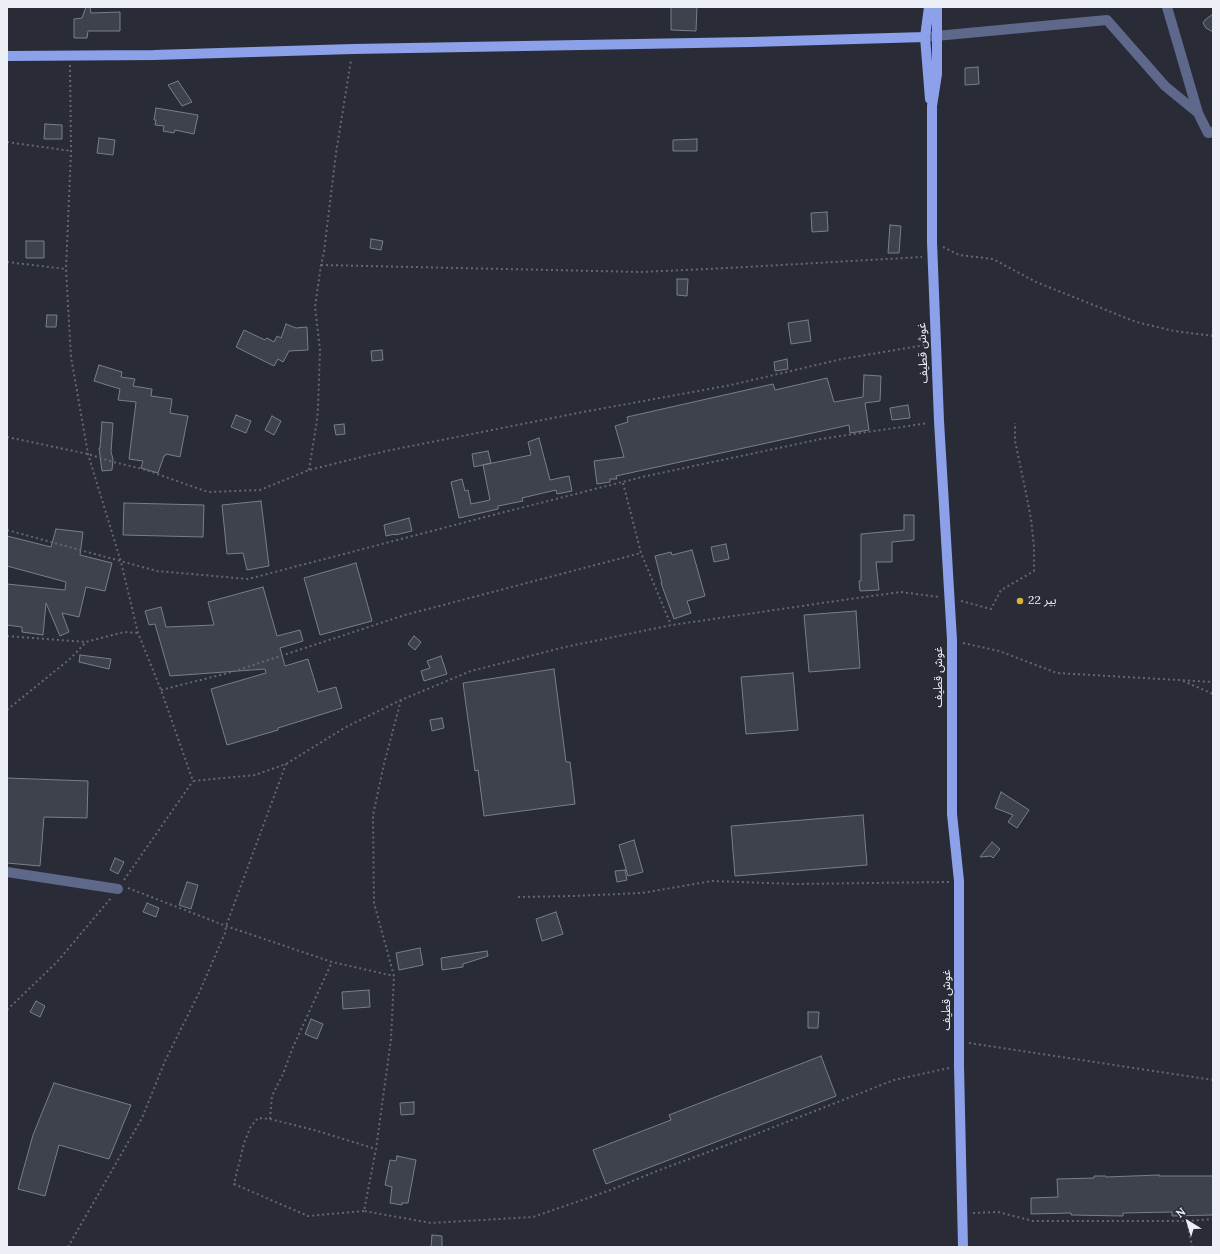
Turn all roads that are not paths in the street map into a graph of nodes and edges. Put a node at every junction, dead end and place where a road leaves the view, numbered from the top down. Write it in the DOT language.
graph roads {
  1 [pos="929,7"];
  2 [pos="937,7"];
  3 [pos="1167,7"];
  4 [pos="937,35"];
  5 [pos="925,37"];
  6 [pos="7,56"];
  7 [pos="932,106"];
  8 [pos="1198,113"];
  9 [pos="1213,132"];
  10 [pos="7,872"];
  11 [pos="118,889"];
  12 [pos="963,1247"];
  1 -- 5 [label="main road, غوش قطيف"];
  2 -- 4 [label="main road, غوش قطيف"];
  3 -- 8 [label="street"];
  4 -- 5 [label="street"];
  4 -- 7 [label="main road, غوش قطيف"];
  4 -- 8 [label="street"];
  5 -- 6 [label="main road"];
  5 -- 7 [label="main road, غوش قطيف"];
  7 -- 12 [label="main road, غوش قطيف"];
  8 -- 9 [label="street"];
  10 -- 11 [label="street"];
}
